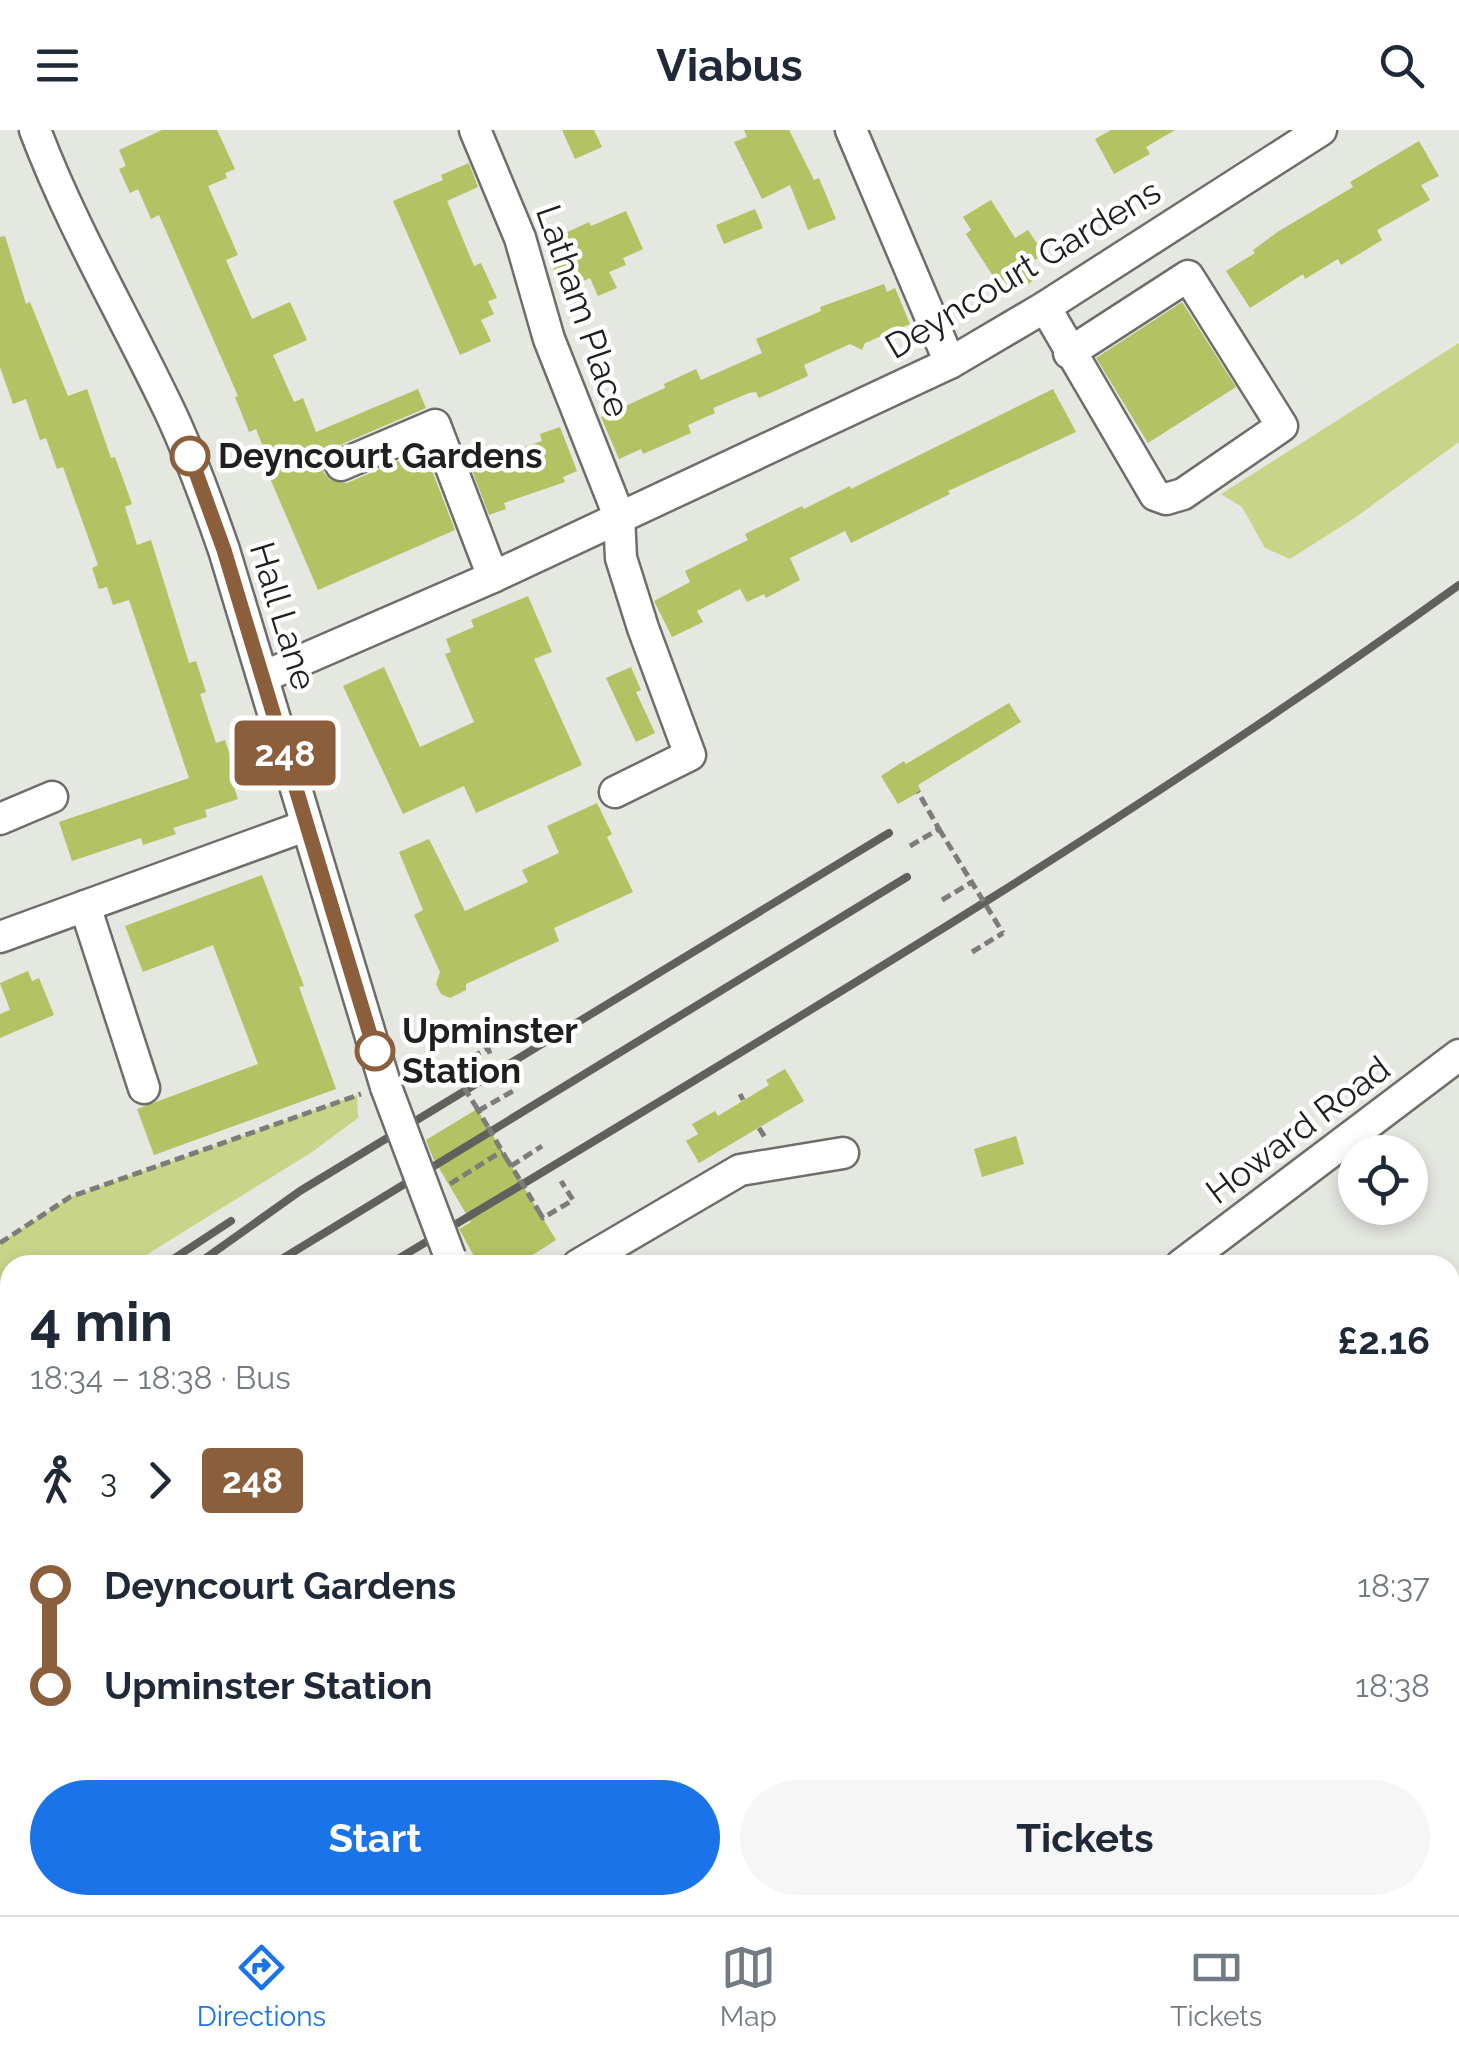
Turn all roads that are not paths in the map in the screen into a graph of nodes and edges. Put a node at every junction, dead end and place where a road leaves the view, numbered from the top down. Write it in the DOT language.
graph roads {
  1 [pos="36,130"];
  2 [pos="475,130"];
  3 [pos="850,130"];
  4 [pos="1320,130"];
  5 [pos="1044,307"];
  6 [pos="1069,353"];
  7 [pos="950,363"];
  8 [pos="342,466"];
  9 [pos="618,516"];
  10 [pos="492,577"];
  11 [pos="263,678"];
  12 [pos="615,792"];
  13 [pos="52,797"];
  14 [pos="0,819"];
  15 [pos="306,826"];
  16 [pos="85,906"];
  17 [pos="0,937"];
  18 [pos="1459,1055"];
  19 [pos="144,1088"];
  20 [pos="843,1153"];
  21 [pos="449,1255"];
  22 [pos="595,1255"];
  23 [pos="1194,1255"];
  1 -- 11 [label="street, Hall Lane"];
  2 -- 9 [label="street, Latham Place"];
  3 -- 7 [label="street"];
  4 -- 5 [label="street, Deyncourt Gardens"];
  5 -- 6 [label="street"];
  5 -- 7 [label="street, Deyncourt Gardens"];
  6 -- 6 [label="street"];
  7 -- 9 [label="street, Deyncourt Gardens"];
  8 -- 10 [label="street"];
  9 -- 10 [label="street, Deyncourt Gardens"];
  9 -- 12 [label="street, Latham Place"];
  10 -- 11 [label="street, Deyncourt Gardens"];
  11 -- 15 [label="street, Hall Lane"];
  13 -- 14 [label="street"];
  15 -- 16 [label="street"];
  15 -- 21 [label="street, Hall Lane, bridge"];
  16 -- 17 [label="street"];
  16 -- 19 [label="street"];
  18 -- 23 [label="street, Howard Road"];
  20 -- 22 [label="street"];
}
